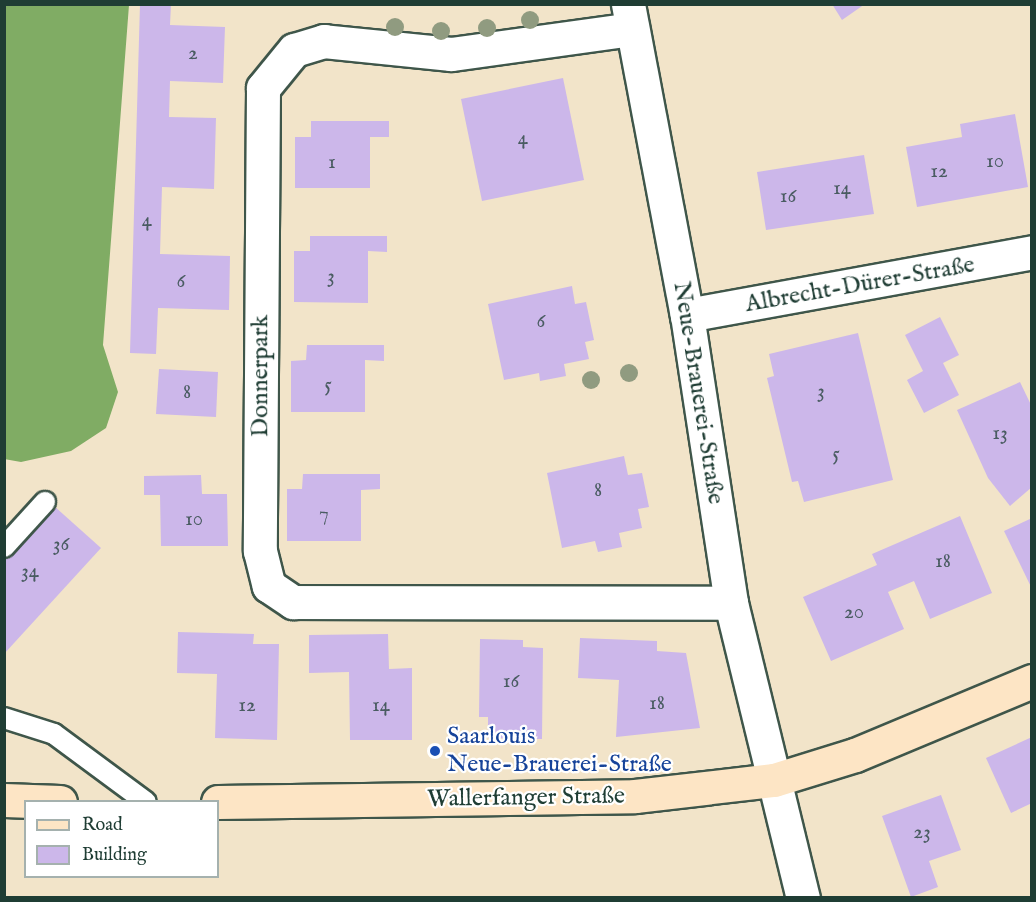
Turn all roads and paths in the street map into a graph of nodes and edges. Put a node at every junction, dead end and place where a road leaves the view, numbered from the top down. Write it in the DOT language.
graph roads {
  1 [pos="630,17"];
  2 [pos="1032,252"];
  3 [pos="687,315"];
  4 [pos="45,502"];
  5 [pos="4,547"];
  6 [pos="731,603"];
  7 [pos="1032,681"];
  8 [pos="4,718"];
  9 [pos="774,780"];
  10 [pos="4,800"];
  11 [pos="24,800"];
  12 [pos="145,800"];
  13 [pos="219,802"];
  14 [pos="803,897"];
  1 -- 3 [label="street, Neue-Brauerei-Straße"];
  1 -- 6 [label="street, Donnerpark"];
  2 -- 3 [label="street, Albrecht-Dürer-Straße"];
  3 -- 6 [label="street, Neue-Brauerei-Straße"];
  4 -- 5 [label="lane"];
  6 -- 9 [label="street, Neue-Brauerei-Straße"];
  7 -- 9 [label="main road, Wallerfanger Straße"];
  8 -- 12 [label="lane"];
  9 -- 13 [label="main road, Wallerfanger Straße"];
  9 -- 14 [label="street, Neue-Brauerei-Straße"];
  10 -- 11 [label="main road"];
}
